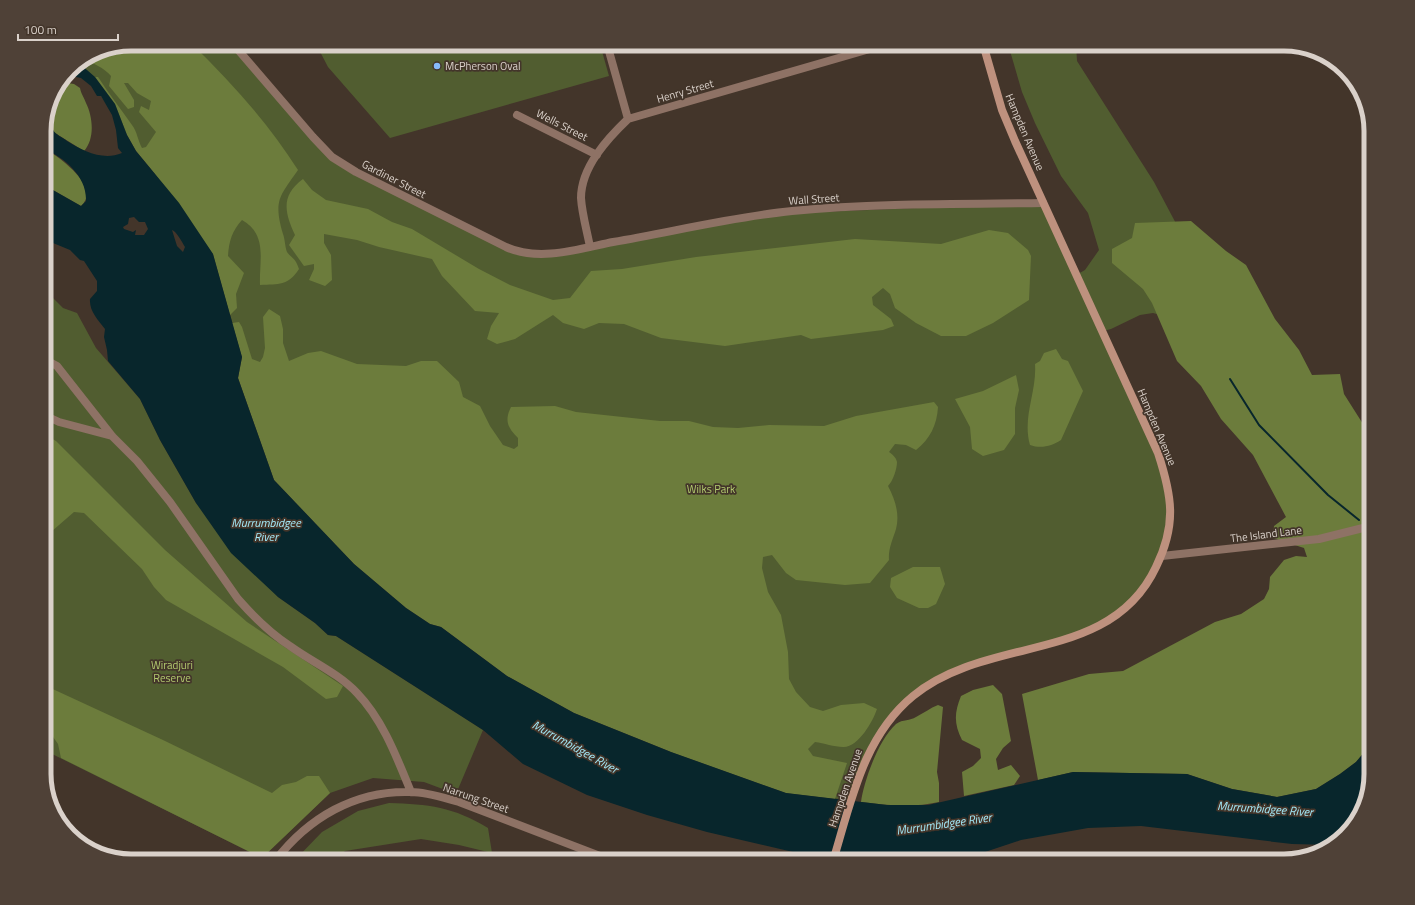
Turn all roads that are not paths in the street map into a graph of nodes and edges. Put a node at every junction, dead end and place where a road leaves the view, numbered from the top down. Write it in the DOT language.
graph roads {
  1 [pos="239,51"];
  2 [pos="609,51"];
  3 [pos="863,51"];
  4 [pos="985,51"];
  5 [pos="517,115"];
  6 [pos="628,119"];
  7 [pos="597,155"];
  8 [pos="1043,202"];
  9 [pos="590,247"];
  10 [pos="51,363"];
  11 [pos="51,418"];
  12 [pos="112,436"];
  13 [pos="1364,528"];
  14 [pos="1162,556"];
  15 [pos="411,792"];
  16 [pos="281,854"];
  17 [pos="595,854"];
  18 [pos="834,854"];
  1 -- 9 [label="street, Gardiner Street"];
  2 -- 6 [label="street"];
  3 -- 6 [label="street, Henry Street"];
  4 -- 8 [label="main road, Hampden Avenue"];
  5 -- 7 [label="street, Wells Street"];
  6 -- 7 [label="street, Henry Street"];
  7 -- 9 [label="street, Henry Street"];
  8 -- 9 [label="street, Wall Street"];
  8 -- 14 [label="main road, Hampden Avenue"];
  10 -- 12 [label="street"];
  11 -- 12 [label="street"];
  12 -- 15 [label="street"];
  13 -- 14 [label="street, The Island Lane"];
  14 -- 18 [label="main road, Hampden Avenue"];
  15 -- 16 [label="street, Narrung Street"];
  15 -- 17 [label="street, Narrung Street"];
}
